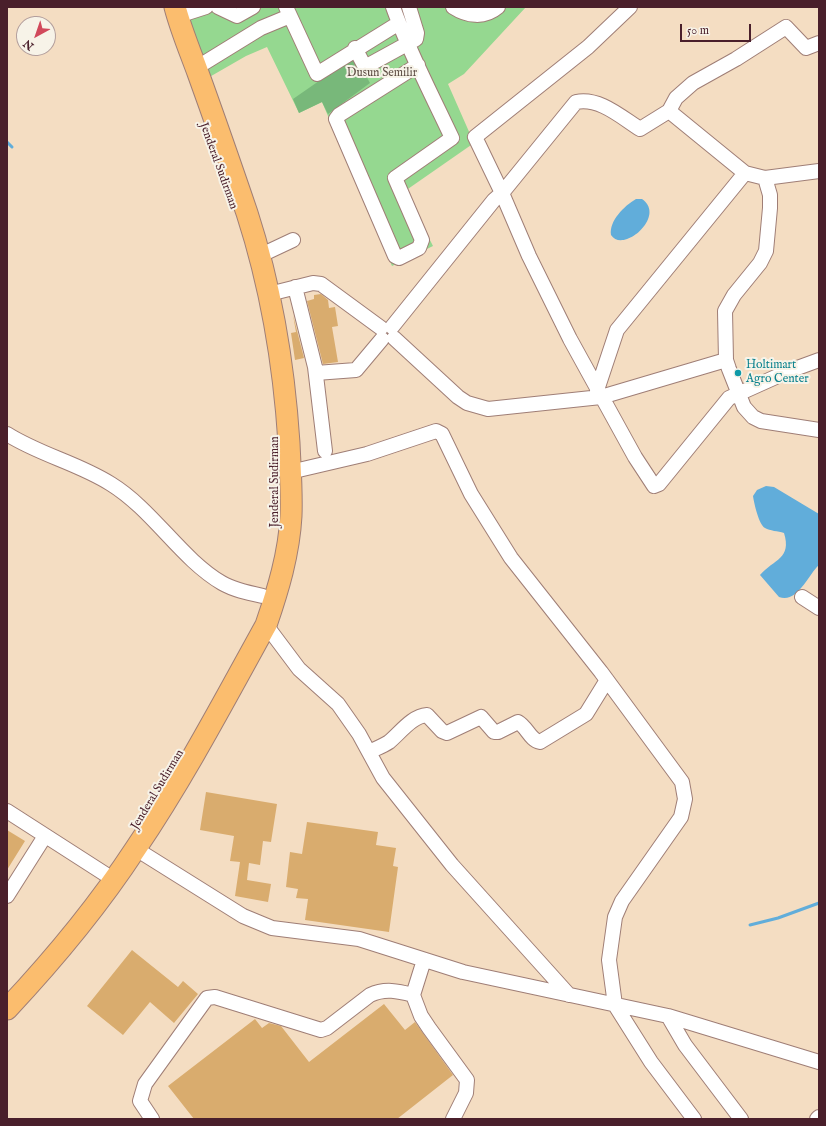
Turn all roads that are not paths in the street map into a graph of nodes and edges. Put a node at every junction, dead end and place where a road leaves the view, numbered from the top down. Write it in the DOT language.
graph roads {
  1 [pos="206,7"];
  2 [pos="218,7"];
  3 [pos="253,7"];
  4 [pos="393,7"];
  5 [pos="409,7"];
  6 [pos="454,7"];
  7 [pos="498,7"];
  8 [pos="630,7"];
  9 [pos="172,10"];
  10 [pos="288,11"];
  11 [pos="399,23"];
  12 [pos="407,43"];
  13 [pos="819,43"];
  14 [pos="355,48"];
  15 [pos="418,65"];
  16 [pos="196,68"];
  17 [pos="669,111"];
  18 [pos="819,171"];
  19 [pos="745,173"];
  20 [pos="765,178"];
  21 [pos="502,193"];
  22 [pos="293,240"];
  23 [pos="259,256"];
  24 [pos="295,287"];
  25 [pos="264,296"];
  26 [pos="387,333"];
  27 [pos="726,360"];
  28 [pos="819,360"];
  29 [pos="316,373"];
  30 [pos="599,393"];
  31 [pos="738,394"];
  32 [pos="819,430"];
  33 [pos="7,434"];
  34 [pos="325,451"];
  35 [pos="290,472"];
  36 [pos="263,596"];
  37 [pos="802,597"];
  38 [pos="819,608"];
  39 [pos="266,625"];
  40 [pos="607,680"];
  41 [pos="369,752"];
  42 [pos="7,811"];
  43 [pos="46,836"];
  44 [pos="136,849"];
  45 [pos="105,874"];
  46 [pos="7,896"];
  47 [pos="424,960"];
  48 [pos="7,991"];
  49 [pos="569,995"];
  50 [pos="413,996"];
  51 [pos="615,1005"];
  52 [pos="7,1008"];
  53 [pos="668,1016"];
  54 [pos="819,1062"];
  55 [pos="819,1116"];
  56 [pos="152,1119"];
  57 [pos="453,1119"];
  58 [pos="694,1119"];
  59 [pos="741,1119"];
  60 [pos="817,1119"];
  1 -- 9 [label="street"];
  2 -- 3 [label="street"];
  4 -- 11 [label="street"];
  5 -- 12 [label="street"];
  6 -- 7 [label="street"];
  8 -- 21 [label="street"];
  9 -- 16 [label="highway"];
  9 -- 25 [label="highway, Jenderal Sudirman"];
  10 -- 14 [label="street"];
  10 -- 16 [label="street"];
  11 -- 12 [label="street"];
  11 -- 14 [label="street"];
  12 -- 14 [label="street"];
  12 -- 15 [label="street"];
  13 -- 17 [label="street"];
  15 -- 15 [label="street"];
  16 -- 23 [label="highway"];
  17 -- 19 [label="street"];
  17 -- 21 [label="street"];
  18 -- 20 [label="street"];
  19 -- 20 [label="street"];
  19 -- 30 [label="street"];
  20 -- 27 [label="street"];
  21 -- 26 [label="street"];
  21 -- 30 [label="street"];
  22 -- 23 [label="street"];
  23 -- 25 [label="highway"];
  24 -- 25 [label="street"];
  24 -- 26 [label="street"];
  24 -- 29 [label="street"];
  25 -- 35 [label="highway"];
  25 -- 36 [label="highway, Jenderal Sudirman"];
  26 -- 29 [label="street"];
  26 -- 30 [label="street"];
  27 -- 30 [label="street"];
  27 -- 31 [label="street"];
  28 -- 31 [label="street"];
  29 -- 34 [label="street"];
  30 -- 31 [label="street"];
  31 -- 32 [label="street"];
  33 -- 36 [label="street"];
  35 -- 39 [label="highway"];
  35 -- 40 [label="street"];
  36 -- 45 [label="highway, Jenderal Sudirman"];
  37 -- 38 [label="street"];
  39 -- 41 [label="street"];
  39 -- 44 [label="highway"];
  40 -- 41 [label="street"];
  40 -- 51 [label="street"];
  41 -- 49 [label="street"];
  42 -- 43 [label="street"];
  43 -- 45 [label="street"];
  43 -- 46 [label="street"];
  44 -- 47 [label="street"];
  44 -- 52 [label="highway"];
  45 -- 48 [label="highway, Jenderal Sudirman"];
  47 -- 49 [label="street"];
  47 -- 50 [label="street"];
  49 -- 51 [label="street"];
  50 -- 56 [label="street"];
  50 -- 57 [label="street"];
  51 -- 53 [label="street"];
  51 -- 58 [label="street"];
  53 -- 54 [label="street"];
  53 -- 59 [label="street"];
  55 -- 60 [label="street"];
}
